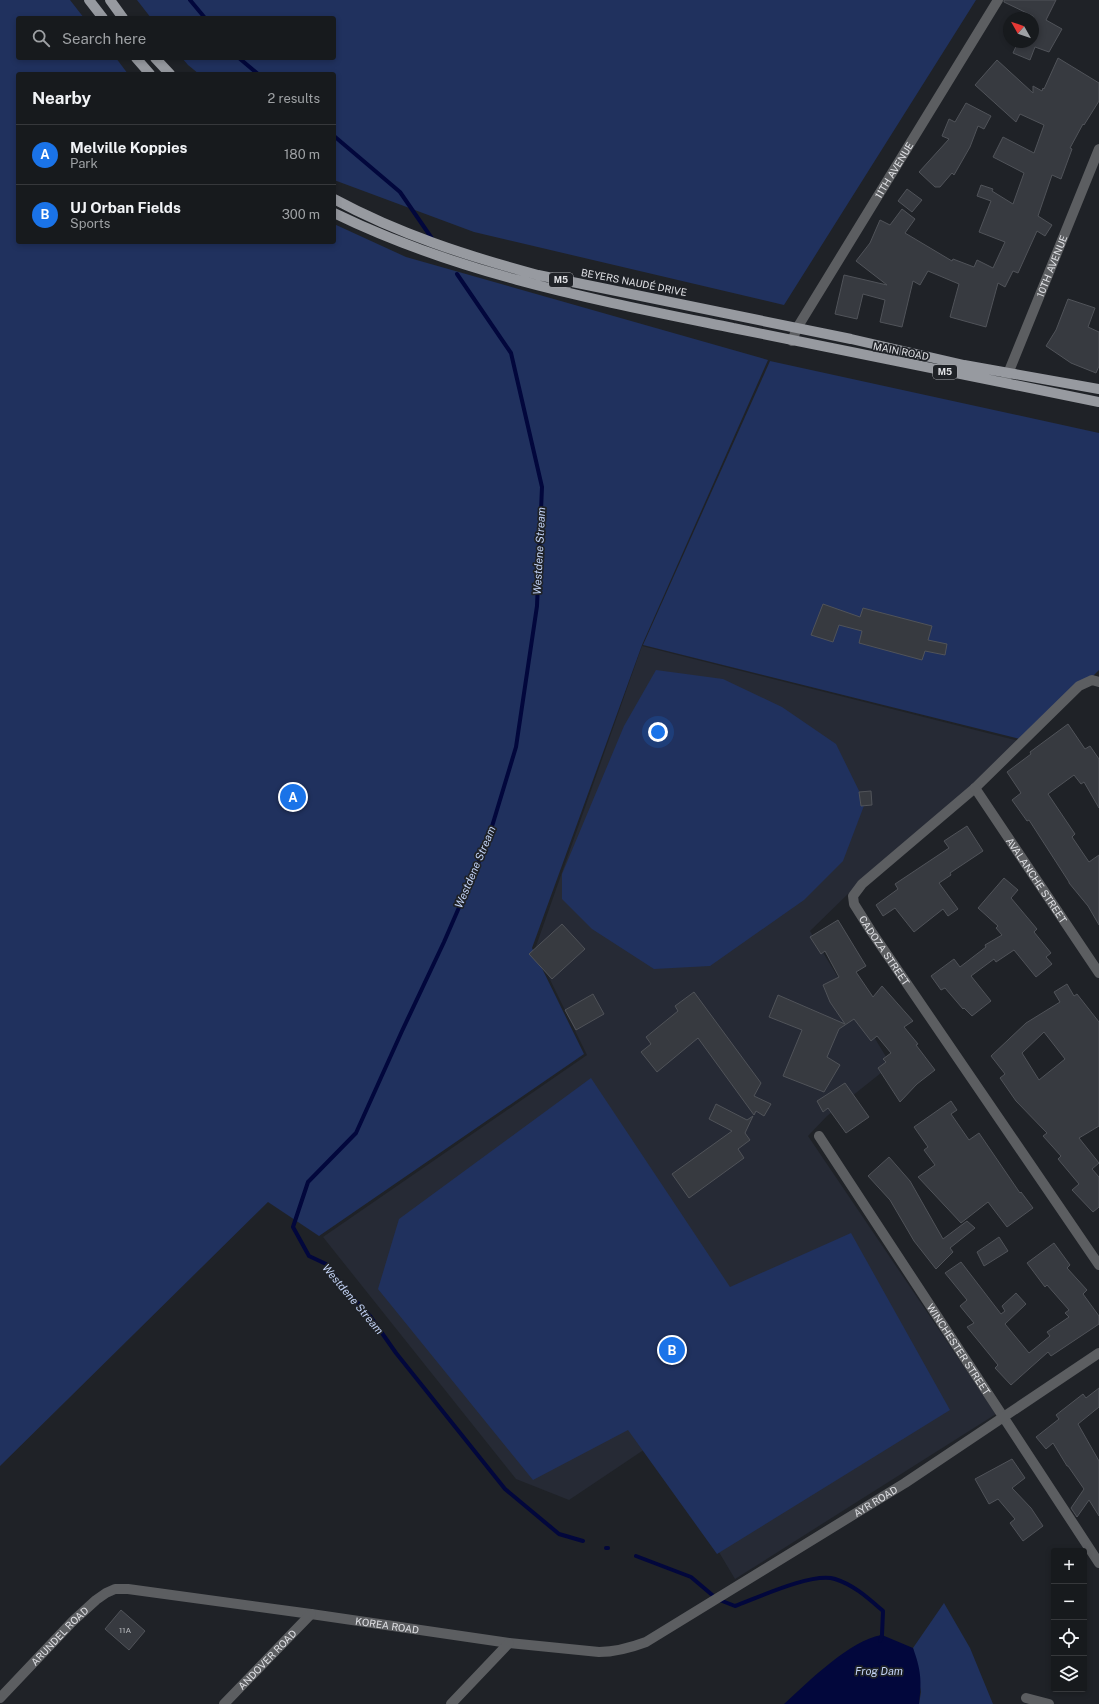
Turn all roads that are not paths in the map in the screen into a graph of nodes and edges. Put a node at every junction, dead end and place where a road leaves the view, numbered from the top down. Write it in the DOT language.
graph roads {
  1 [pos="89,0"];
  2 [pos="110,0"];
  3 [pos="998,0"];
  4 [pos="101,16"];
  5 [pos="122,16"];
  6 [pos="138,60"];
  7 [pos="157,60"];
  8 [pos="148,72"];
  9 [pos="168,72"];
  10 [pos="1099,149"];
  11 [pos="336,200"];
  12 [pos="336,214"];
  13 [pos="797,328"];
  14 [pos="792,341"];
  15 [pos="1008,373"];
  16 [pos="1003,383"];
  17 [pos="1099,389"];
  18 [pos="1099,402"];
  19 [pos="1099,682"];
  20 [pos="975,788"];
  21 [pos="1099,972"];
  22 [pos="819,1136"];
  23 [pos="1099,1265"];
  24 [pos="1099,1353"];
  25 [pos="1004,1417"];
  26 [pos="1099,1563"];
  27 [pos="128,1590"];
  28 [pos="310,1614"];
  29 [pos="646,1642"];
  30 [pos="509,1643"];
  31 [pos="0,1698"];
  32 [pos="1026,1698"];
  33 [pos="224,1704"];
  34 [pos="451,1704"];
  35 [pos="1049,1704"];
  1 -- 4 [label="main road"];
  2 -- 5 [label="main road"];
  3 -- 13 [label="street, 11TH AVENUE"];
  6 -- 8 [label="main road"];
  7 -- 9 [label="main road"];
  10 -- 15 [label="street, 10TH AVENUE"];
  11 -- 13 [label="main road, BEYERS NAUDÉ DRIVE / M5"];
  12 -- 14 [label="main road, M5"];
  13 -- 14 [label="street, 11TH AVENUE"];
  13 -- 15 [label="main road, MAIN ROAD / M5"];
  14 -- 16 [label="main road, MAIN ROAD / M5"];
  15 -- 16 [label="street, 10TH AVENUE"];
  15 -- 17 [label="main road, MAIN ROAD / M5"];
  16 -- 18 [label="main road, MAIN ROAD / M5"];
  19 -- 20 [label="street, CADOZA STREET"];
  20 -- 21 [label="street, AVALANCHE STREET"];
  20 -- 23 [label="street, CADOZA STREET"];
  22 -- 25 [label="street, WINCHESTER STREET"];
  24 -- 25 [label="street, AYR ROAD"];
  25 -- 26 [label="street, WINCHESTER STREET"];
  25 -- 29 [label="street, AYR ROAD"];
  27 -- 28 [label="street, KOREA ROAD"];
  27 -- 31 [label="street, ARUNDEL ROAD"];
  28 -- 30 [label="street, KOREA ROAD"];
  28 -- 33 [label="street, ANDOVER ROAD"];
  29 -- 30 [label="street, KOREA ROAD"];
  30 -- 34 [label="street"];
  32 -- 35 [label="street"];
}
